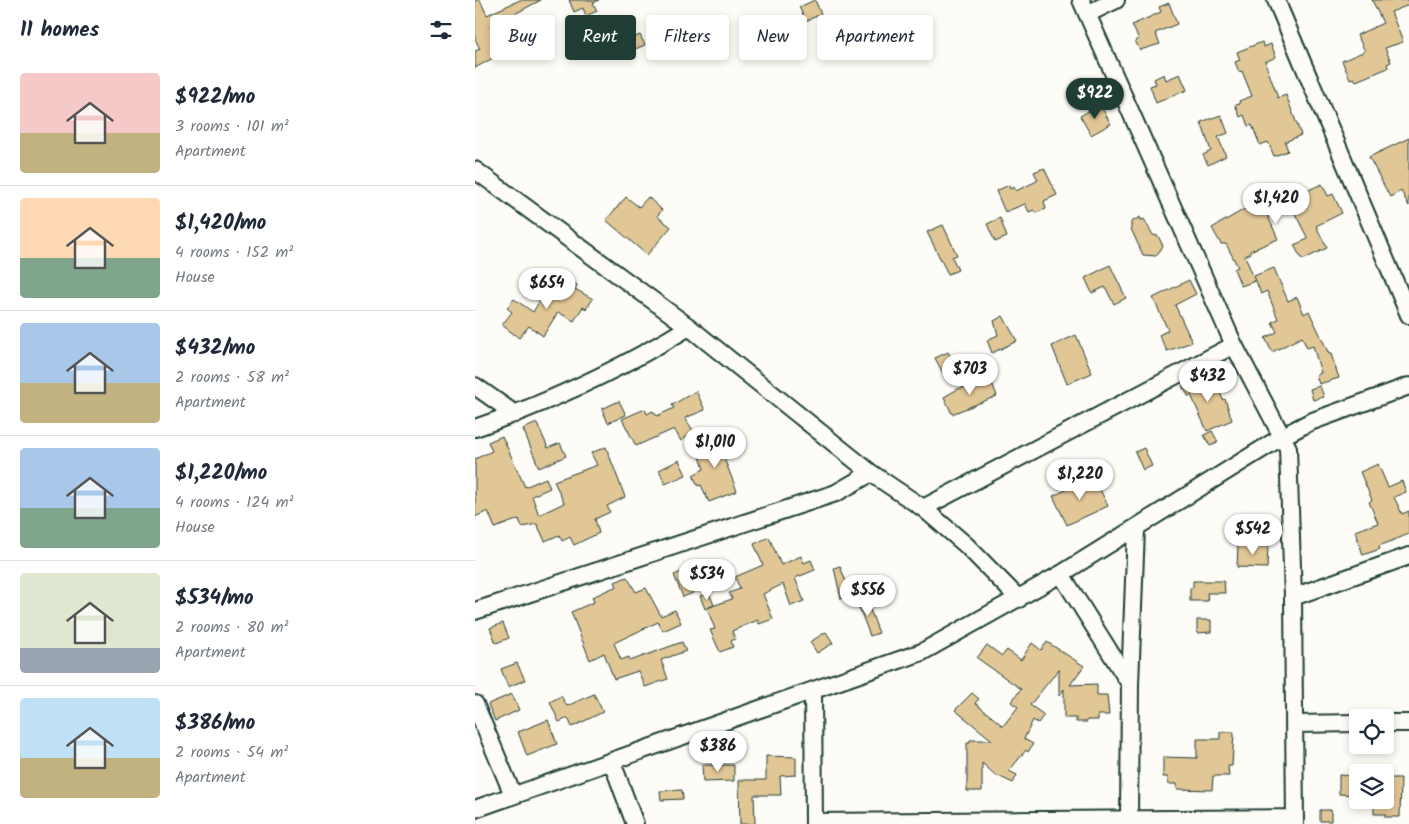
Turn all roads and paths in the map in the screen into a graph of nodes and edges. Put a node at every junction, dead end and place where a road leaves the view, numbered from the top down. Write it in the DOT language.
graph roads {
  1 [pos="1116,0"];
  2 [pos="1276,0"];
  3 [pos="1084,7"];
  4 [pos="475,170"];
  5 [pos="1409,315"];
  6 [pos="689,327"];
  7 [pos="1234,345"];
  8 [pos="475,386"];
  9 [pos="1409,386"];
  10 [pos="515,414"];
  11 [pos="475,428"];
  12 [pos="1283,436"];
  13 [pos="871,473"];
  14 [pos="923,508"];
  15 [pos="1136,529"];
  16 [pos="1409,556"];
  17 [pos="1061,574"];
  18 [pos="1293,597"];
  19 [pos="1019,599"];
  20 [pos="475,611"];
  21 [pos="1131,684"];
  22 [pos="813,691"];
  23 [pos="475,704"];
  24 [pos="1349,723"];
  25 [pos="1394,723"];
  26 [pos="1409,723"];
  27 [pos="1294,724"];
  28 [pos="612,762"];
  29 [pos="513,796"];
  30 [pos="475,808"];
  31 [pos="1129,819"];
  32 [pos="1295,821"];
  33 [pos="814,823"];
  34 [pos="635,824"];
  1 -- 3 [label="street"];
  2 -- 5 [label="street"];
  3 -- 7 [label="street"];
  4 -- 6 [label="street"];
  6 -- 10 [label="street"];
  6 -- 13 [label="street"];
  7 -- 12 [label="street"];
  7 -- 14 [label="street"];
  8 -- 10 [label="street"];
  9 -- 12 [label="street"];
  10 -- 11 [label="street"];
  12 -- 15 [label="street"];
  12 -- 18 [label="street"];
  13 -- 14 [label="street"];
  13 -- 20 [label="street"];
  14 -- 19 [label="street"];
  15 -- 17 [label="street"];
  15 -- 21 [label="street"];
  16 -- 18 [label="street"];
  17 -- 19 [label="street"];
  17 -- 21 [label="street"];
  18 -- 27 [label="street"];
  19 -- 22 [label="street"];
  21 -- 31 [label="street"];
  22 -- 28 [label="street"];
  22 -- 33 [label="street"];
  23 -- 29 [label="street"];
  24 -- 27 [label="street"];
  25 -- 26 [label="street"];
  27 -- 32 [label="street"];
  28 -- 29 [label="street"];
  28 -- 34 [label="street"];
  29 -- 30 [label="street"];
  31 -- 32 [label="street"];
  31 -- 33 [label="street"];
}
